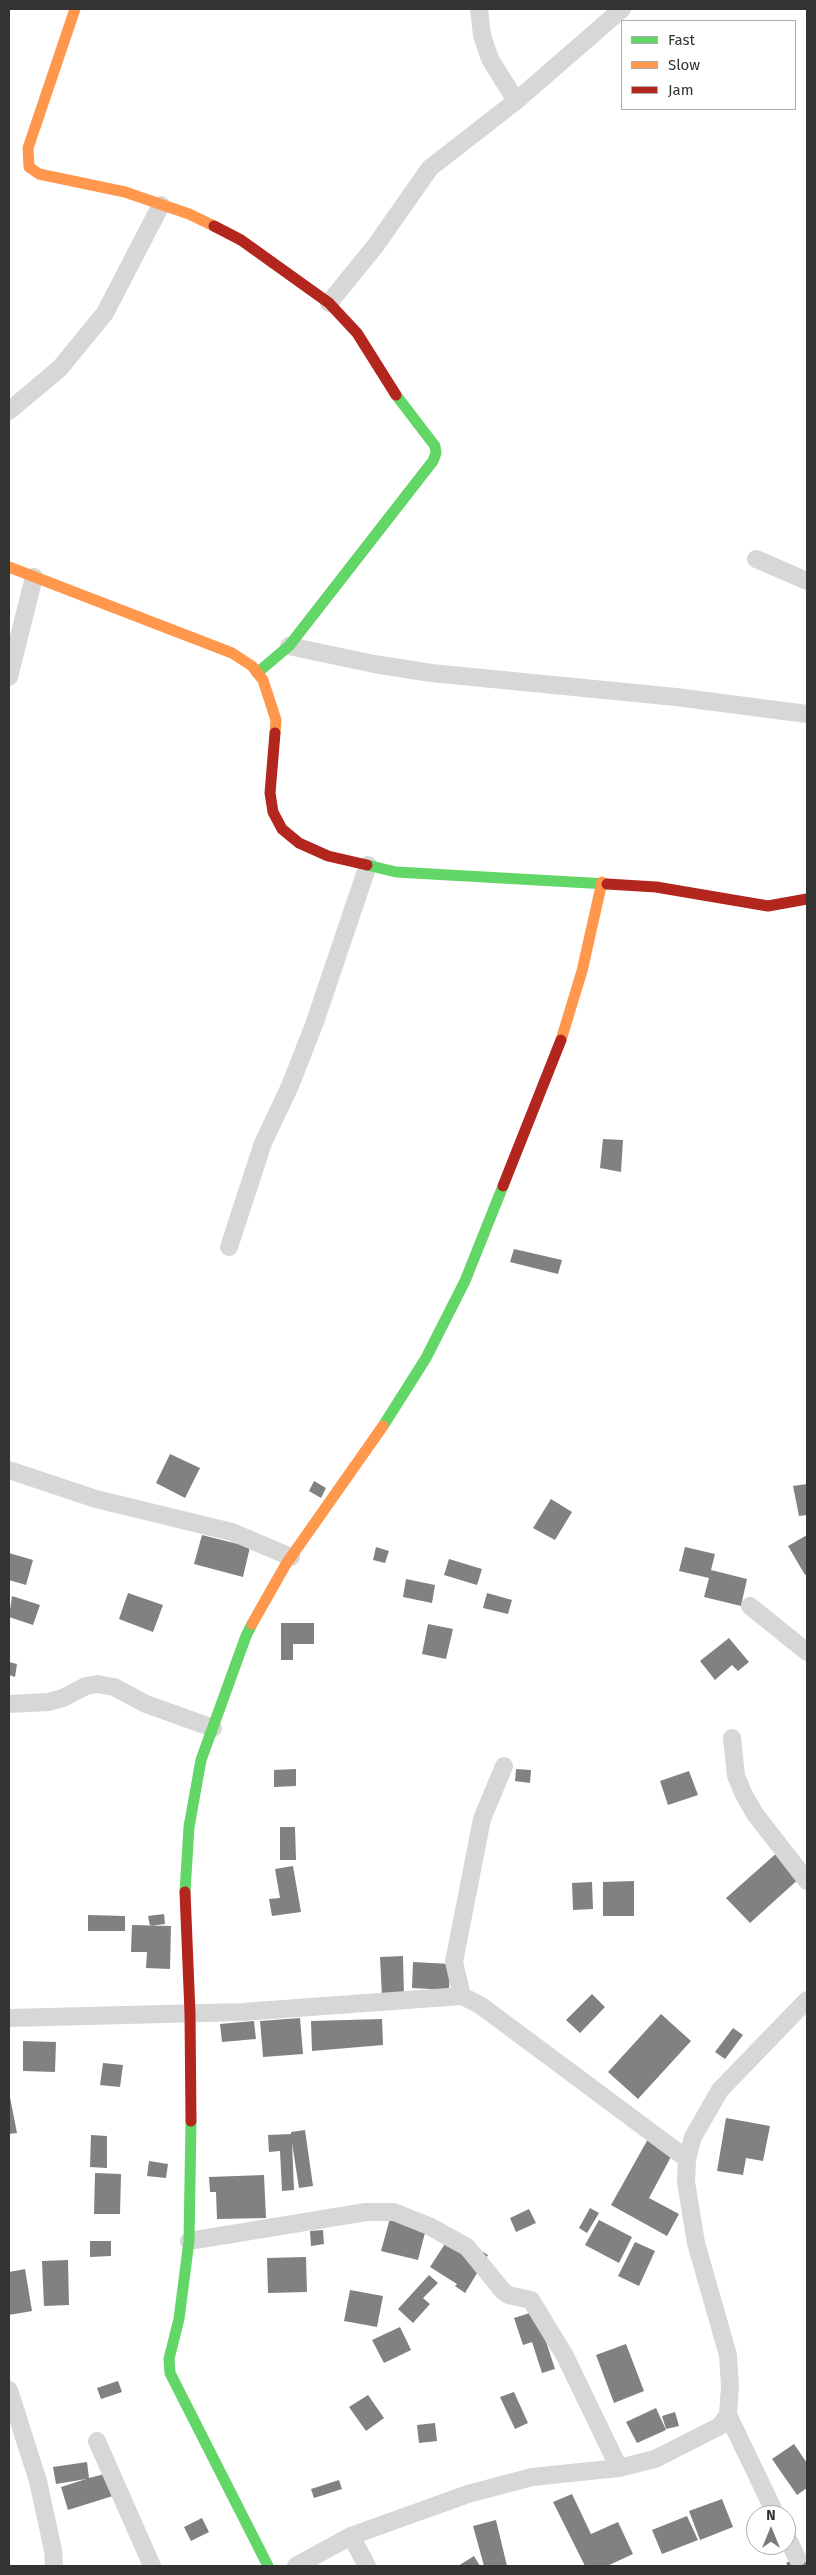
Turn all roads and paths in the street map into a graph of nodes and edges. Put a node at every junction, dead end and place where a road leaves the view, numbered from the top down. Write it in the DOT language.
graph roads {
  1 [pos="75,9"];
  2 [pos="478,9"];
  3 [pos="622,9"];
  4 [pos="516,101"];
  5 [pos="161,204"];
  6 [pos="329,303"];
  7 [pos="9,411"];
  8 [pos="756,560"];
  9 [pos="9,567"];
  10 [pos="34,577"];
  11 [pos="807,581"];
  12 [pos="289,646"];
  13 [pos="257,673"];
  14 [pos="9,678"];
  15 [pos="807,714"];
  16 [pos="368,865"];
  17 [pos="602,882"];
  18 [pos="807,899"];
  19 [pos="230,1247"];
  20 [pos="9,1470"];
  21 [pos="291,1557"];
  22 [pos="750,1606"];
  23 [pos="807,1652"];
  24 [pos="9,1704"];
  25 [pos="213,1728"];
  26 [pos="732,1738"];
  27 [pos="504,1766"];
  28 [pos="807,1881"];
  29 [pos="462,1996"];
  30 [pos="807,2000"];
  31 [pos="190,2013"];
  32 [pos="9,2018"];
  33 [pos="687,2160"];
  34 [pos="189,2241"];
  35 [pos="9,2390"];
  36 [pos="728,2415"];
  37 [pos="97,2441"];
  38 [pos="619,2468"];
  39 [pos="771,2505"];
  40 [pos="352,2536"];
  41 [pos="796,2555"];
  42 [pos="797,2558"];
  43 [pos="54,2566"];
  44 [pos="152,2566"];
  45 [pos="268,2566"];
  46 [pos="296,2566"];
  47 [pos="368,2566"];
  1 -- 5 [label="street"];
  2 -- 4 [label="street"];
  3 -- 4 [label="street"];
  4 -- 6 [label="street"];
  5 -- 6 [label="street"];
  5 -- 7 [label="street"];
  6 -- 12 [label="street"];
  8 -- 11 [label="street"];
  9 -- 10 [label="street"];
  10 -- 13 [label="street"];
  10 -- 14 [label="street"];
  12 -- 13 [label="street"];
  12 -- 15 [label="street"];
  13 -- 16 [label="street"];
  16 -- 17 [label="street"];
  16 -- 19 [label="street"];
  17 -- 18 [label="street"];
  17 -- 21 [label="street"];
  20 -- 21 [label="street"];
  21 -- 25 [label="street"];
  22 -- 23 [label="street"];
  24 -- 25 [label="street"];
  25 -- 31 [label="street"];
  26 -- 28 [label="street"];
  27 -- 29 [label="street"];
  29 -- 31 [label="street"];
  29 -- 33 [label="street"];
  30 -- 33 [label="street"];
  31 -- 32 [label="street"];
  31 -- 34 [label="street"];
  33 -- 36 [label="street"];
  34 -- 38 [label="street"];
  34 -- 45 [label="street"];
  35 -- 43 [label="street"];
  36 -- 38 [label="street"];
  36 -- 39 [label="street"];
  37 -- 44 [label="street"];
  38 -- 40 [label="street"];
  40 -- 46 [label="street"];
  40 -- 47 [label="street"];
  41 -- 42 [label="street"];
}
